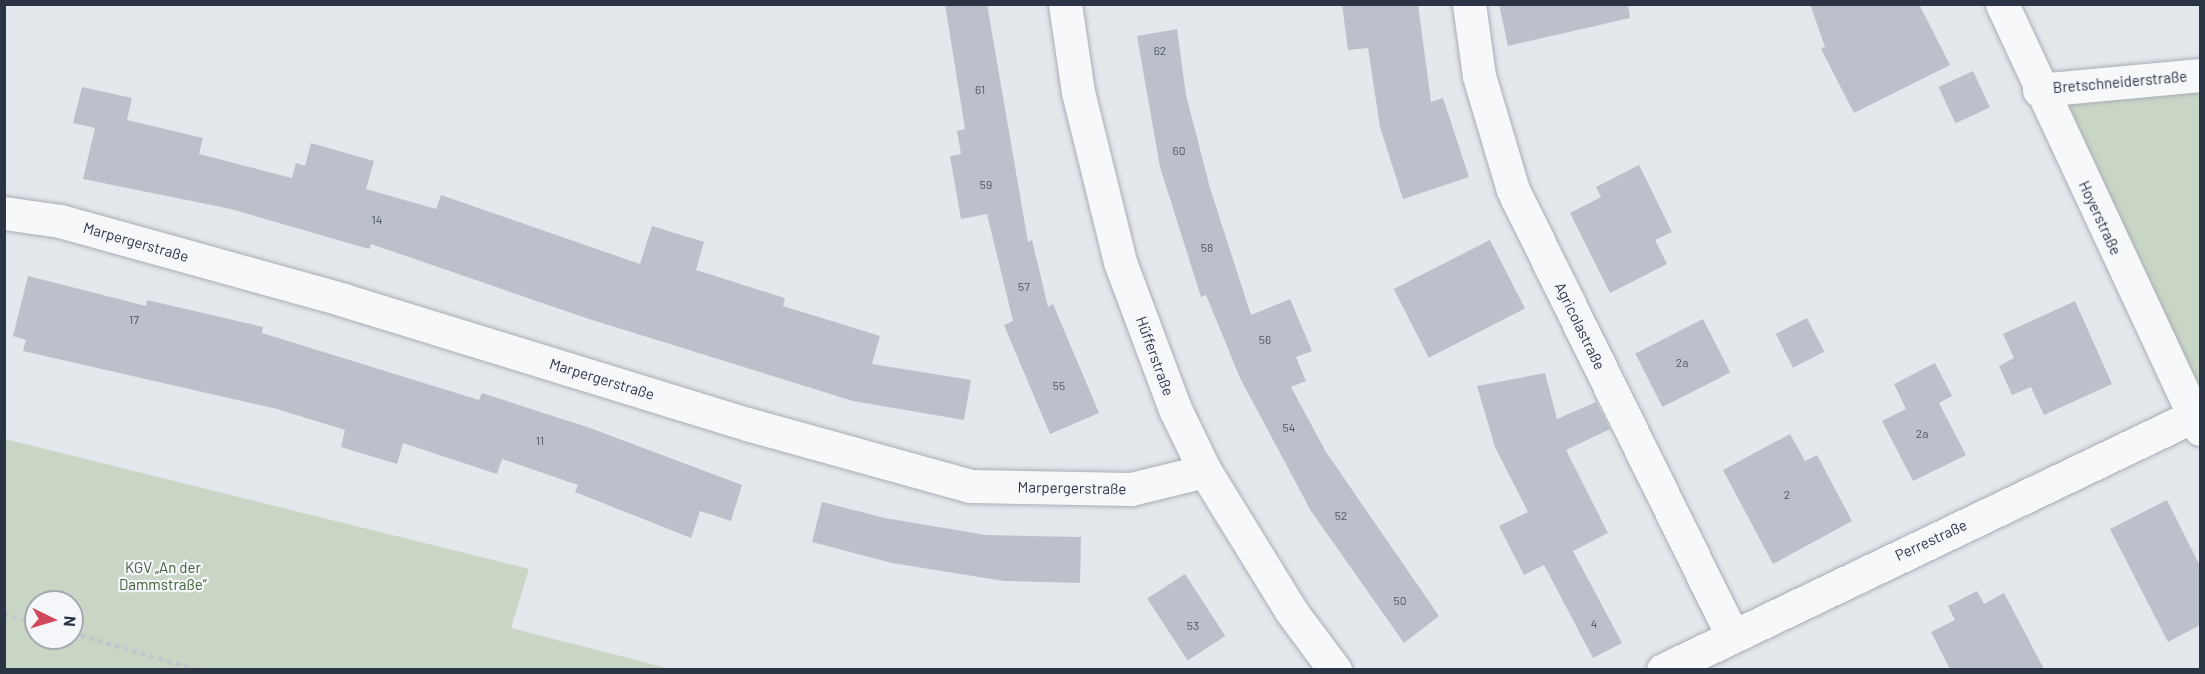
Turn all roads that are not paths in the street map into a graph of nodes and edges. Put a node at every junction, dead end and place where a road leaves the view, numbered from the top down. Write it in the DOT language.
graph roads {
  1 [pos="1065,4"];
  2 [pos="1468,4"];
  3 [pos="2002,4"];
  4 [pos="2200,75"];
  5 [pos="2039,90"];
  6 [pos="4,213"];
  7 [pos="2198,419"];
  8 [pos="1205,471"];
  9 [pos="1731,633"];
  10 [pos="1335,669"];
  11 [pos="1663,669"];
  1 -- 8 [label="street, Hüfferstraße"];
  2 -- 9 [label="street, Agricolastraße"];
  3 -- 5 [label="street, Hoyerstraße"];
  4 -- 5 [label="street, Bretschneiderstraße"];
  5 -- 7 [label="street, Hoyerstraße"];
  6 -- 8 [label="street, Marpergerstraße"];
  7 -- 9 [label="street, Perrestraße"];
  8 -- 10 [label="street, Hüfferstraße"];
  9 -- 11 [label="street, Perrestraße"];
}
